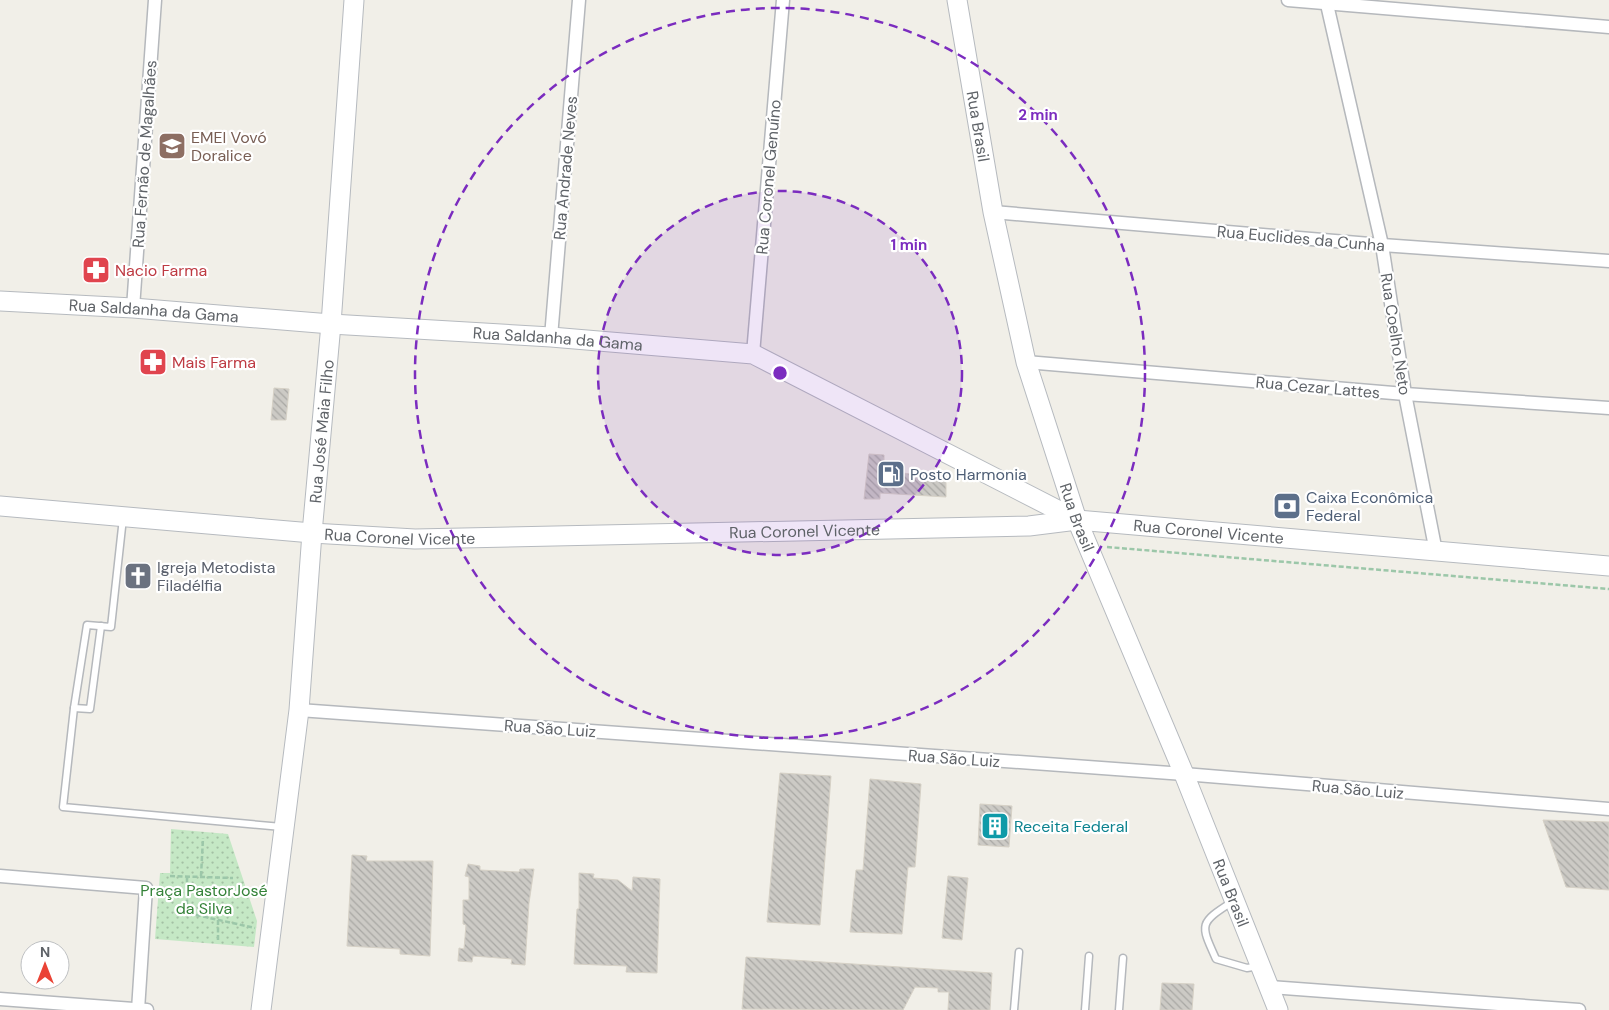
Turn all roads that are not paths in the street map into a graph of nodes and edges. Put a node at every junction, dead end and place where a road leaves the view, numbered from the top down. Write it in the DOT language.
graph roads {
  1 [pos="155,0"];
  2 [pos="354,0"];
  3 [pos="579,0"];
  4 [pos="783,0"];
  5 [pos="957,0"];
  6 [pos="1288,0"];
  7 [pos="1326,2"];
  8 [pos="1609,27"];
  9 [pos="993,212"];
  10 [pos="1382,245"];
  11 [pos="1609,261"];
  12 [pos="0,301"];
  13 [pos="133,308"];
  14 [pos="331,324"];
  15 [pos="551,336"];
  16 [pos="753,354"];
  17 [pos="1026,362"];
  18 [pos="1405,394"];
  19 [pos="1609,408"];
  20 [pos="0,506"];
  21 [pos="124,516"];
  22 [pos="1077,520"];
  23 [pos="312,533"];
  24 [pos="1436,552"];
  25 [pos="1609,566"];
  26 [pos="101,626"];
  27 [pos="74,708"];
  28 [pos="300,710"];
  29 [pos="1184,774"];
  30 [pos="1609,809"];
  31 [pos="284,828"];
  32 [pos="0,876"];
  33 [pos="1235,900"];
  34 [pos="1019,952"];
  35 [pos="1089,956"];
  36 [pos="1123,958"];
  37 [pos="1262,966"];
  38 [pos="1270,987"];
  39 [pos="0,999"];
  40 [pos="17,1005"];
  41 [pos="141,1010"];
  42 [pos="261,1010"];
  43 [pos="1014,1010"];
  44 [pos="1085,1010"];
  45 [pos="1119,1010"];
  46 [pos="1278,1010"];
  47 [pos="1579,1010"];
  1 -- 13 [label="street, Rua Fernão de Magalhães"];
  2 -- 14 [label="street, Rua José Maia Filho"];
  3 -- 15 [label="street, Rua Andrade Neves"];
  4 -- 16 [label="street, Rua Coronel Genuíno"];
  5 -- 9 [label="street, Rua Brasil"];
  6 -- 7 [label="street"];
  7 -- 8 [label="street"];
  7 -- 10 [label="street, Rua Coelho Neto"];
  9 -- 10 [label="street, Rua Euclides da Cunha"];
  9 -- 17 [label="street, Rua Brasil"];
  10 -- 11 [label="street, Rua Euclides da Cunha"];
  10 -- 18 [label="street, Rua Coelho Neto"];
  12 -- 13 [label="street, Rua Saldanha da Gama"];
  13 -- 14 [label="street, Rua Saldanha da Gama"];
  14 -- 15 [label="street, Rua Saldanha da Gama"];
  14 -- 23 [label="street, Rua José Maia Filho"];
  15 -- 16 [label="street, Rua Saldanha da Gama"];
  16 -- 22 [label="street, Rua Saldanha da Gama"];
  17 -- 18 [label="street, Rua Cezar Lattes"];
  17 -- 22 [label="street, Rua Brasil"];
  18 -- 19 [label="street, Rua Cezar Lattes"];
  18 -- 24 [label="street, Rua Coelho Neto"];
  20 -- 21 [label="street, Rua Coronel Vicente"];
  21 -- 23 [label="street, Rua Coronel Vicente"];
  21 -- 26 [label="lane"];
  22 -- 23 [label="street, Rua Coronel Vicente"];
  22 -- 24 [label="street, Rua Coronel Vicente"];
  22 -- 29 [label="street, Rua Brasil"];
  23 -- 28 [label="street, Rua José Maia Filho"];
  24 -- 25 [label="street, Rua Coronel Vicente"];
  26 -- 27 [label="lane"];
  26 -- 27 [label="lane"];
  27 -- 31 [label="lane"];
  28 -- 29 [label="street, Rua São Luiz"];
  28 -- 31 [label="street, Rua José Maia Filho"];
  29 -- 30 [label="street, Rua São Luiz"];
  29 -- 33 [label="street, Rua Brasil"];
  31 -- 42 [label="street, Rua José Maia Filho"];
  32 -- 41 [label="street"];
  33 -- 37 [label="street, Rua Brasil"];
  33 -- 37 [label="lane"];
  34 -- 43 [label="lane"];
  35 -- 44 [label="lane"];
  36 -- 45 [label="lane"];
  37 -- 38 [label="street, Rua Brasil"];
  38 -- 46 [label="street, Rua Brasil"];
  38 -- 47 [label="street"];
  39 -- 40 [label="street"];
  40 -- 41 [label="street"];
}
